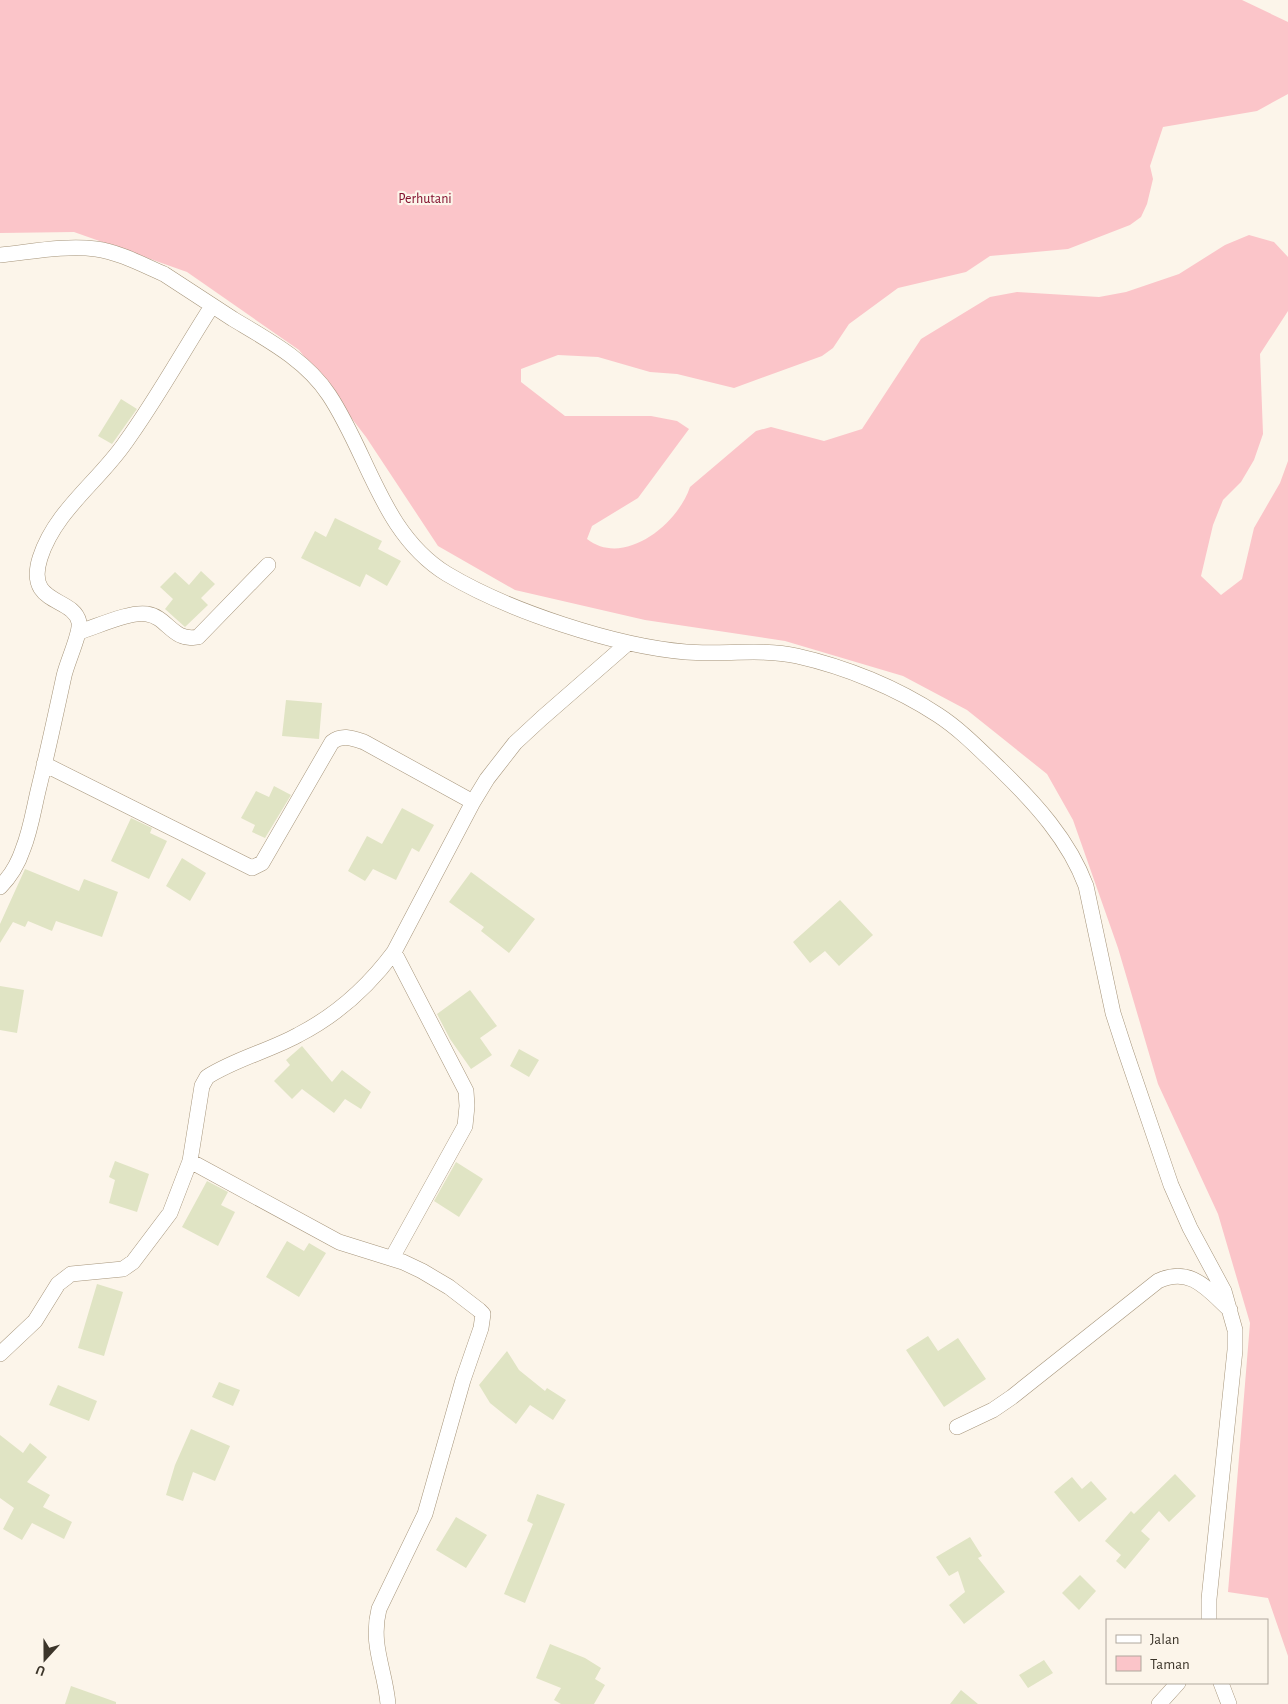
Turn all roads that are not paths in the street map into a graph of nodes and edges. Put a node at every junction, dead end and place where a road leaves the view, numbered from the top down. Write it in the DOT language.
graph roads {
  1 [pos="0,254"];
  2 [pos="212,306"];
  3 [pos="268,565"];
  4 [pos="79,632"];
  5 [pos="628,643"];
  6 [pos="44,764"];
  7 [pos="473,802"];
  8 [pos="0,887"];
  9 [pos="394,952"];
  10 [pos="190,1161"];
  11 [pos="392,1258"];
  12 [pos="1231,1311"];
  13 [pos="0,1354"];
  14 [pos="957,1427"];
  15 [pos="1209,1619"];
  16 [pos="1177,1684"];
  17 [pos="1221,1684"];
  18 [pos="388,1704"];
  19 [pos="1159,1704"];
  20 [pos="1229,1704"];
  1 -- 2 [label="street"];
  2 -- 4 [label="street"];
  2 -- 5 [label="street"];
  3 -- 4 [label="street"];
  4 -- 6 [label="street"];
  5 -- 7 [label="street"];
  5 -- 12 [label="street"];
  6 -- 7 [label="street"];
  6 -- 8 [label="street"];
  7 -- 9 [label="street"];
  9 -- 10 [label="street"];
  9 -- 11 [label="street"];
  10 -- 11 [label="street"];
  10 -- 13 [label="street"];
  11 -- 18 [label="street"];
  12 -- 14 [label="street"];
  12 -- 15 [label="street"];
  16 -- 19 [label="street"];
  17 -- 20 [label="street"];
}
